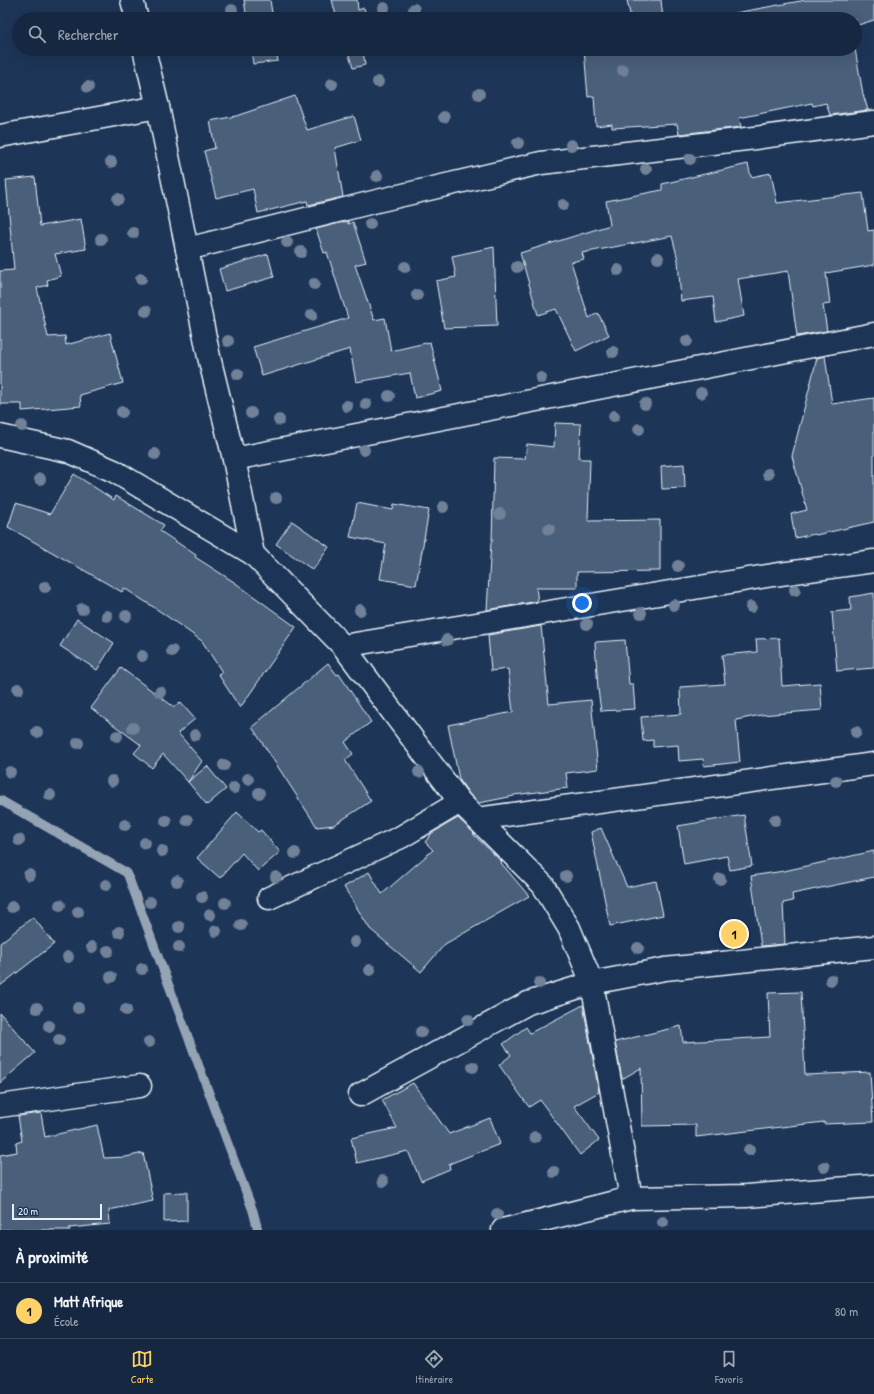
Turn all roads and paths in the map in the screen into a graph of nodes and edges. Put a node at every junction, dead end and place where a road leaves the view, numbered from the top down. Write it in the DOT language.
graph roads {
  1 [pos="132,0"];
  2 [pos="135,12"];
  3 [pos="146,56"];
  4 [pos="158,107"];
  5 [pos="874,122"];
  6 [pos="0,136"];
  7 [pos="187,249"];
  8 [pos="874,334"];
  9 [pos="0,436"];
  10 [pos="234,459"];
  11 [pos="253,554"];
  12 [pos="874,561"];
  13 [pos="343,646"];
  14 [pos="874,764"];
  15 [pos="460,802"];
  16 [pos="477,819"];
  17 [pos="269,898"];
  18 [pos="874,947"];
  19 [pos="592,982"];
  20 [pos="140,1086"];
  21 [pos="360,1095"];
  22 [pos="0,1106"];
  23 [pos="874,1186"];
  24 [pos="631,1198"];
  25 [pos="503,1230"];
  1 -- 2 [label="street"];
  3 -- 4 [label="street"];
  4 -- 6 [label="street"];
  4 -- 7 [label="street"];
  5 -- 7 [label="street"];
  7 -- 10 [label="street"];
  8 -- 10 [label="street"];
  9 -- 11 [label="street"];
  10 -- 11 [label="street"];
  11 -- 13 [label="street"];
  12 -- 13 [label="street"];
  13 -- 15 [label="street"];
  14 -- 16 [label="street"];
  15 -- 16 [label="street"];
  15 -- 17 [label="street"];
  16 -- 19 [label="street"];
  18 -- 19 [label="street"];
  19 -- 21 [label="street"];
  19 -- 24 [label="street"];
  20 -- 22 [label="street"];
  23 -- 24 [label="street"];
  24 -- 25 [label="street"];
}
